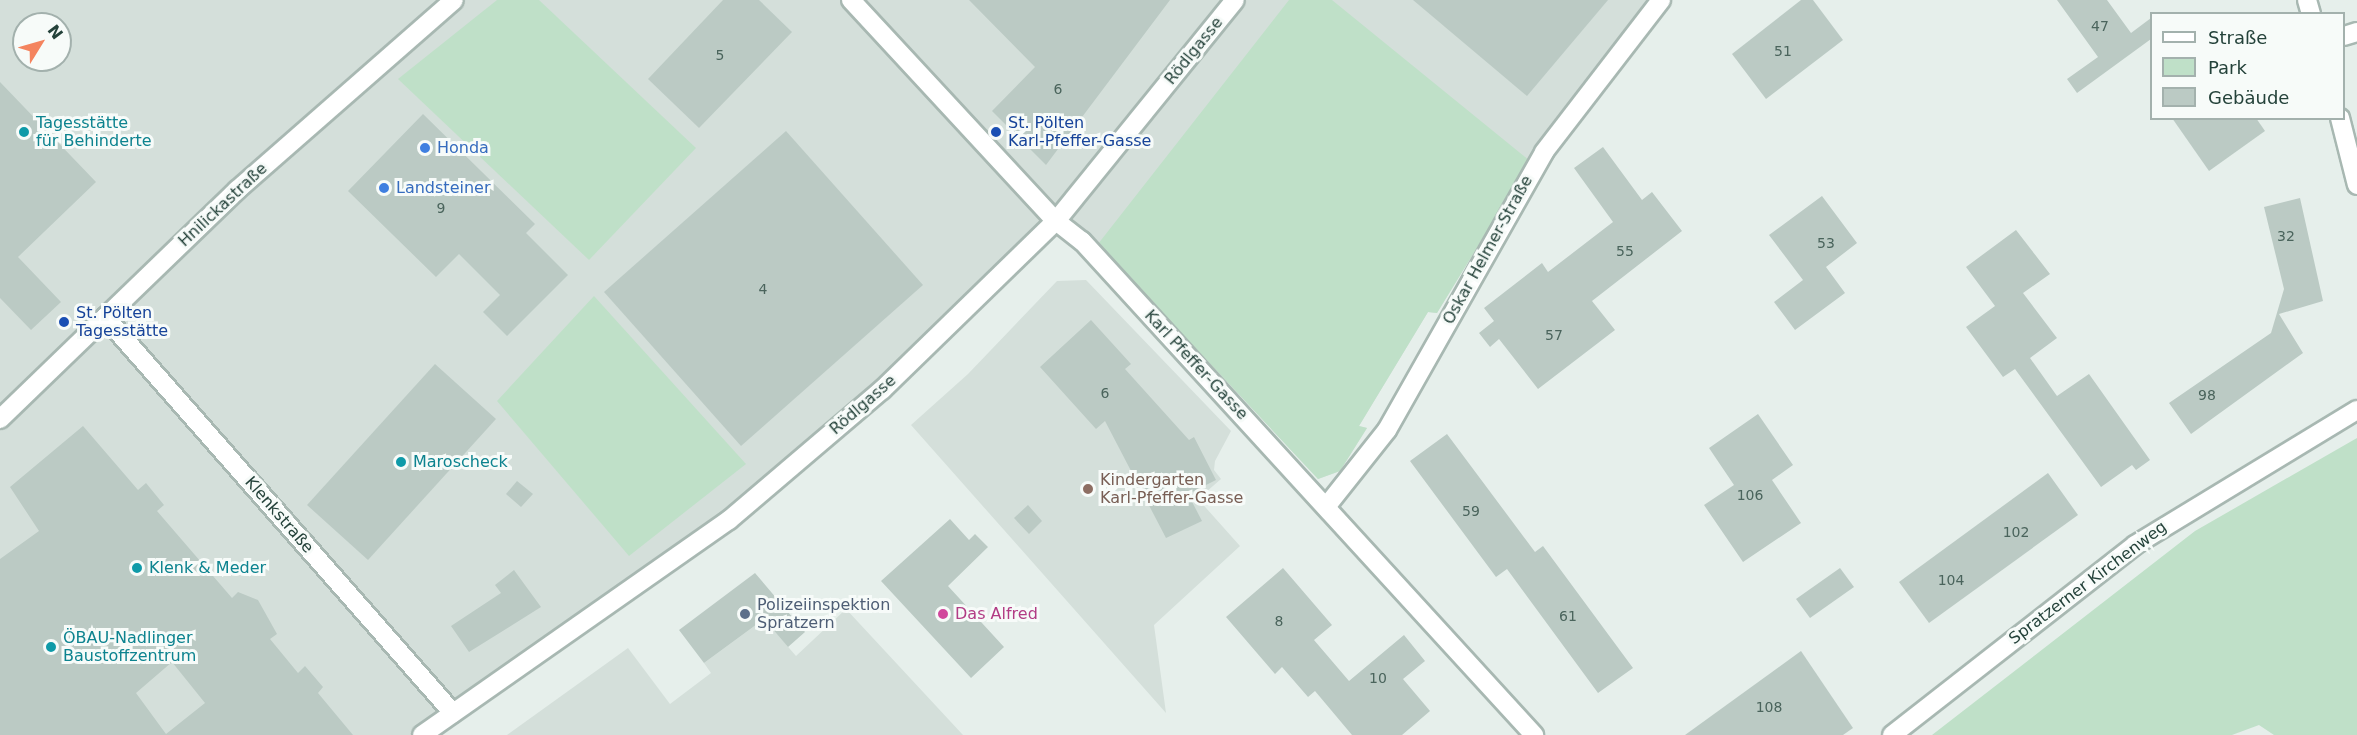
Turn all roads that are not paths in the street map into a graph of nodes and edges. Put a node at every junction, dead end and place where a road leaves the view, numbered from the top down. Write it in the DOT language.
graph roads {
  1 [pos="454,0"];
  2 [pos="851,0"];
  3 [pos="1235,0"];
  4 [pos="1660,0"];
  5 [pos="2341,120"];
  6 [pos="2357,185"];
  7 [pos="1056,221"];
  8 [pos="105,317"];
  9 [pos="2357,410"];
  10 [pos="0,419"];
  11 [pos="1326,507"];
  12 [pos="453,713"];
  13 [pos="422,735"];
  14 [pos="1534,735"];
  15 [pos="1892,735"];
  1 -- 8 [label="street, Hnilickastraße"];
  2 -- 7 [label="street, Karl Pfeffer-Gasse"];
  3 -- 7 [label="street, Rödlgasse"];
  4 -- 11 [label="street, Oskar Helmer-Straße"];
  5 -- 6 [label="street"];
  7 -- 11 [label="street, Karl Pfeffer-Gasse"];
  7 -- 12 [label="street, Rödlgasse"];
  8 -- 10 [label="street, Hnilickastraße"];
  8 -- 12 [label="street, Klenkstraße"];
  9 -- 15 [label="street, Spratzerner Kirchenweg"];
  11 -- 14 [label="street, Karl Pfeffer-Gasse"];
  12 -- 13 [label="street, Rödlgasse"];
}
